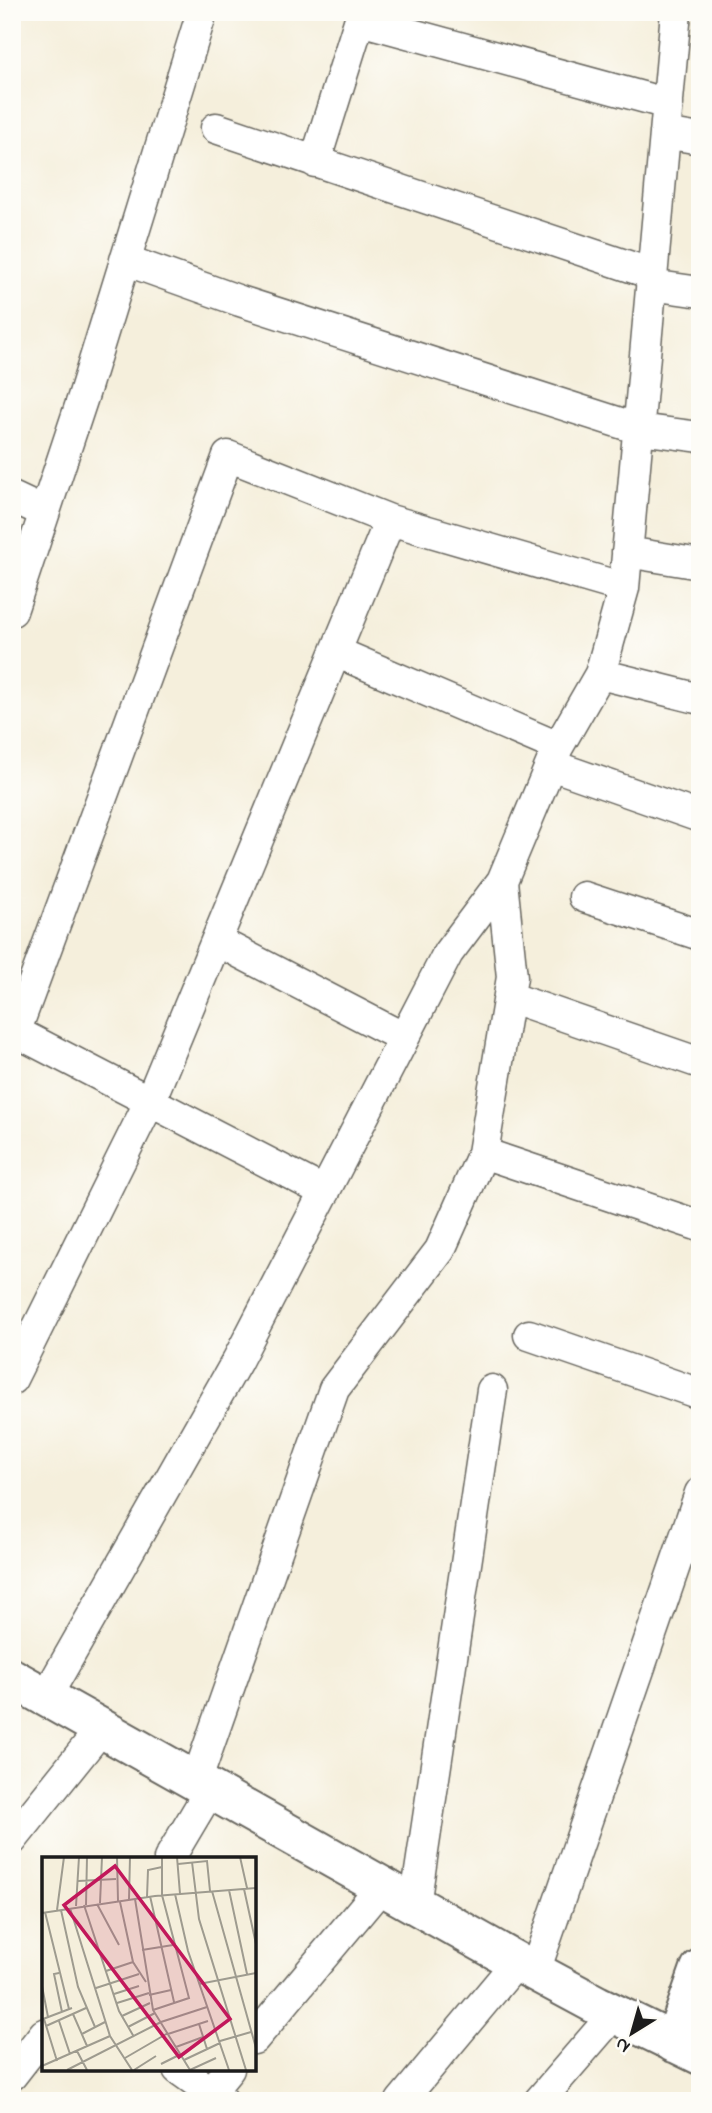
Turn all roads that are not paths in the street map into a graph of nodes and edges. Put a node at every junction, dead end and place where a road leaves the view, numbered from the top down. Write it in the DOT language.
graph roads {
  1 [pos="202,12"];
  2 [pos="361,16"];
  3 [pos="683,19"];
  4 [pos="666,118"];
  5 [pos="216,128"];
  6 [pos="700,139"];
  7 [pos="315,162"];
  8 [pos="125,260"];
  9 [pos="652,279"];
  10 [pos="700,292"];
  11 [pos="639,429"];
  12 [pos="700,438"];
  13 [pos="12,496"];
  14 [pos="44,512"];
  15 [pos="390,520"];
  16 [pos="628,552"];
  17 [pos="700,565"];
  18 [pos="624,588"];
  19 [pos="12,611"];
  20 [pos="336,652"];
  21 [pos="600,674"];
  22 [pos="700,699"];
  23 [pos="554,756"];
  24 [pos="700,817"];
  25 [pos="502,881"];
  26 [pos="583,897"];
  27 [pos="700,936"];
  28 [pos="217,941"];
  29 [pos="509,998"];
  30 [pos="14,1037"];
  31 [pos="404,1038"];
  32 [pos="700,1063"];
  33 [pos="150,1101"];
  34 [pos="483,1153"];
  35 [pos="325,1192"];
  36 [pos="700,1226"];
  37 [pos="529,1335"];
  38 [pos="12,1379"];
  39 [pos="492,1390"];
  40 [pos="700,1394"];
  41 [pos="700,1493"];
  42 [pos="12,1678"];
  43 [pos="46,1697"];
  44 [pos="101,1728"];
  45 [pos="203,1786"];
  46 [pos="12,1840"];
  47 [pos="170,1857"];
  48 [pos="382,1886"];
  49 [pos="415,1905"];
  50 [pos="526,1967"];
  51 [pos="700,1969"];
  52 [pos="614,2014"];
  53 [pos="42,2037"];
  54 [pos="256,2037"];
  55 [pos="687,2049"];
  56 [pos="180,2071"];
  57 [pos="228,2071"];
  58 [pos="12,2075"];
  59 [pos="212,2098"];
  60 [pos="401,2101"];
  61 [pos="540,2101"];
  1 -- 8 [label="street"];
  2 -- 4 [label="street"];
  2 -- 7 [label="street"];
  3 -- 4 [label="street"];
  4 -- 6 [label="street"];
  4 -- 9 [label="street"];
  5 -- 7 [label="street"];
  7 -- 9 [label="street"];
  8 -- 11 [label="street"];
  8 -- 14 [label="street"];
  9 -- 10 [label="street"];
  9 -- 11 [label="street"];
  11 -- 12 [label="street"];
  11 -- 16 [label="street"];
  13 -- 14 [label="street"];
  14 -- 19 [label="street"];
  15 -- 18 [label="street"];
  15 -- 20 [label="street"];
  15 -- 30 [label="street"];
  16 -- 17 [label="street"];
  16 -- 18 [label="street"];
  18 -- 21 [label="street"];
  20 -- 23 [label="street"];
  20 -- 28 [label="street"];
  21 -- 22 [label="street"];
  21 -- 23 [label="street"];
  23 -- 24 [label="street"];
  23 -- 25 [label="street"];
  25 -- 29 [label="street"];
  25 -- 31 [label="street"];
  26 -- 27 [label="street"];
  28 -- 31 [label="street"];
  28 -- 33 [label="street"];
  29 -- 32 [label="street"];
  29 -- 34 [label="street"];
  30 -- 33 [label="street"];
  31 -- 35 [label="street"];
  33 -- 35 [label="street"];
  33 -- 38 [label="street"];
  34 -- 36 [label="street"];
  34 -- 45 [label="street"];
  35 -- 43 [label="street"];
  37 -- 40 [label="street"];
  39 -- 49 [label="street"];
  41 -- 50 [label="street"];
  42 -- 43 [label="main road"];
  43 -- 44 [label="main road"];
  44 -- 45 [label="main road"];
  44 -- 46 [label="street"];
  45 -- 47 [label="street"];
  45 -- 48 [label="main road"];
  48 -- 49 [label="main road"];
  48 -- 54 [label="street"];
  49 -- 50 [label="main road"];
  50 -- 52 [label="main road"];
  50 -- 60 [label="street"];
  51 -- 55 [label="main road"];
  52 -- 55 [label="main road"];
  52 -- 61 [label="street"];
  53 -- 58 [label="street"];
  56 -- 59 [label="street"];
  57 -- 59 [label="street"];
}
